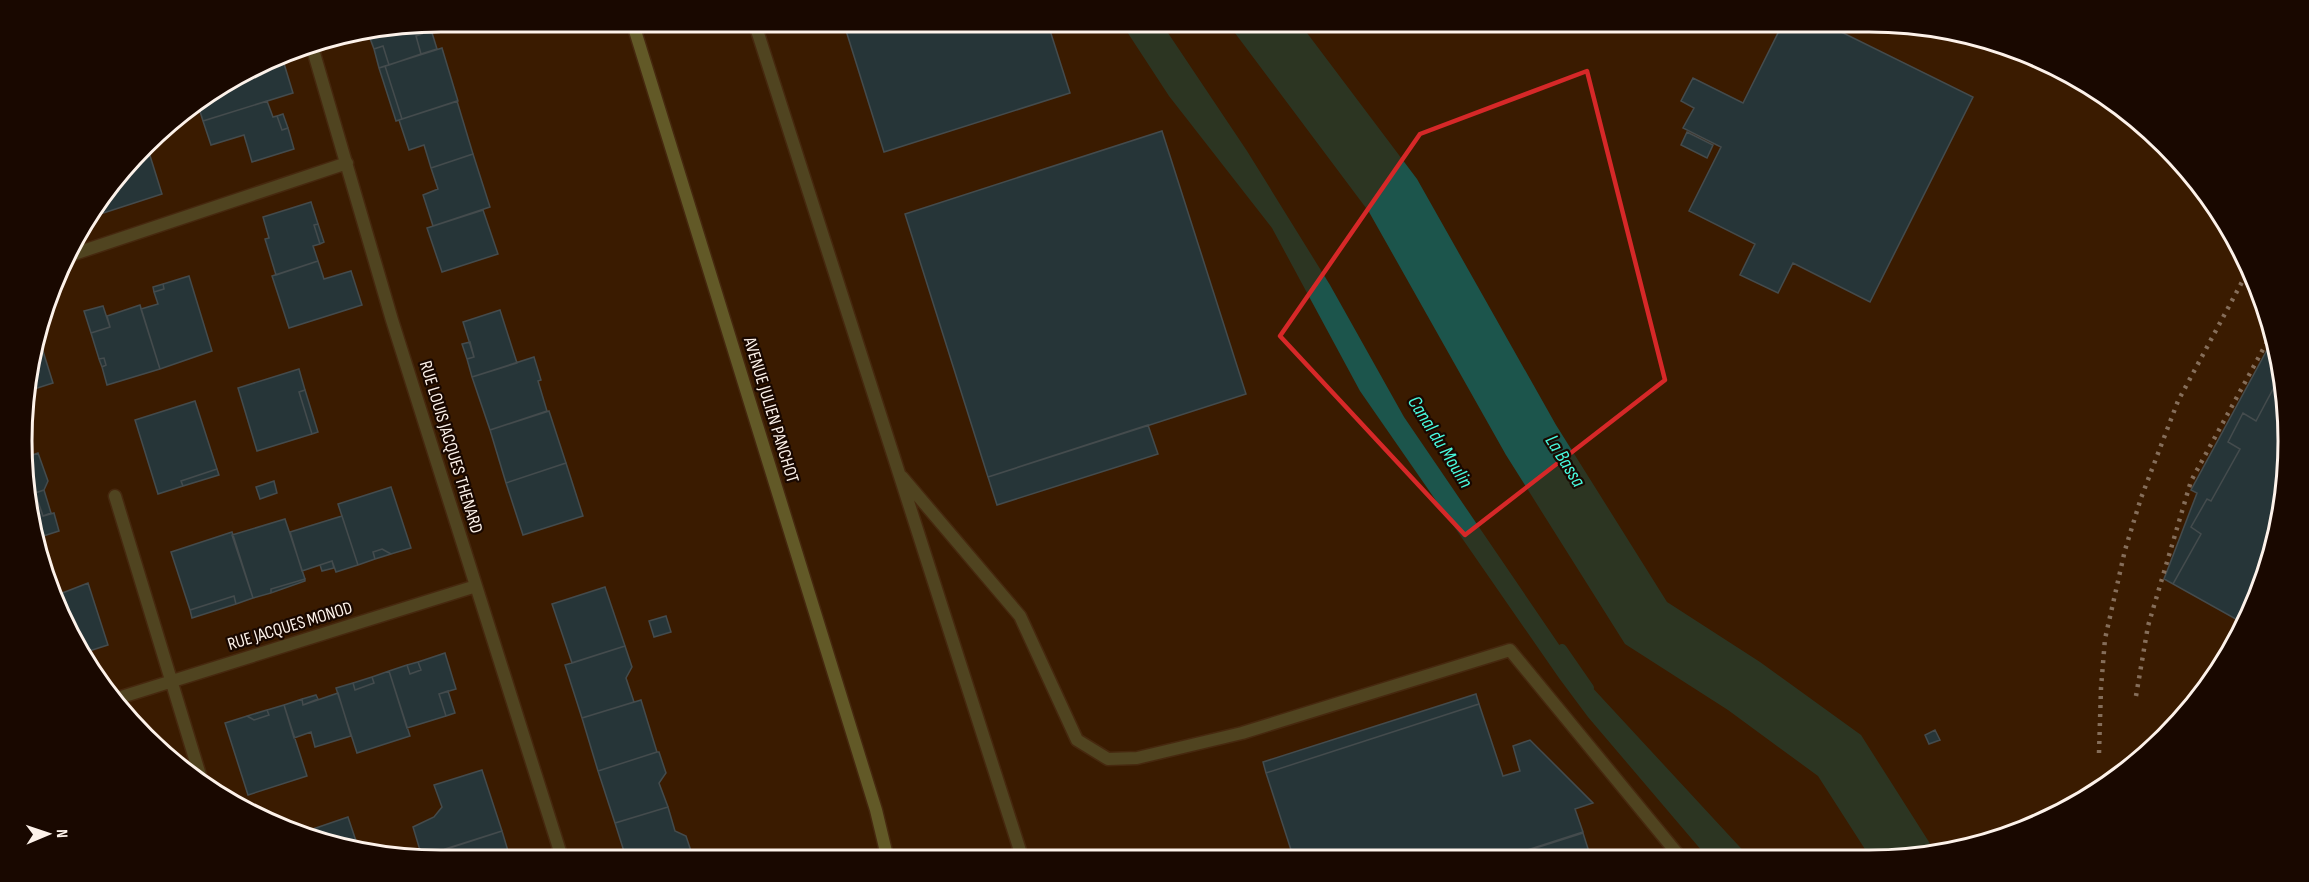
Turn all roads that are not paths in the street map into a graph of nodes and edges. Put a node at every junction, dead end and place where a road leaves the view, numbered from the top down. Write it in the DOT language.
graph roads {
  1 [pos="635,32"];
  2 [pos="758,32"];
  3 [pos="314,52"];
  4 [pos="347,163"];
  5 [pos="78,253"];
  6 [pos="902,477"];
  7 [pos="115,496"];
  8 [pos="476,586"];
  9 [pos="172,682"];
  10 [pos="122,697"];
  11 [pos="198,771"];
  12 [pos="876,810"];
  13 [pos="560,850"];
  14 [pos="886,850"];
  15 [pos="892,850"];
  16 [pos="1020,850"];
  17 [pos="1674,850"];
  1 -- 12 [label="main road, AVENUE JULIEN PANCHOT"];
  2 -- 6 [label="street"];
  3 -- 4 [label="street, RUE LOUIS JACQUES THENARD"];
  4 -- 5 [label="street"];
  4 -- 8 [label="street, RUE LOUIS JACQUES THENARD"];
  6 -- 16 [label="street"];
  6 -- 17 [label="street"];
  7 -- 9 [label="street"];
  8 -- 9 [label="street, RUE JACQUES MONOD"];
  8 -- 13 [label="street, RUE LOUIS JACQUES THENARD"];
  9 -- 10 [label="street, RUE JACQUES MONOD"];
  9 -- 11 [label="street"];
  12 -- 14 [label="main road, AVENUE JULIEN PANCHOT"];
  12 -- 15 [label="main road, AVENUE JULIEN PANCHOT"];
}
